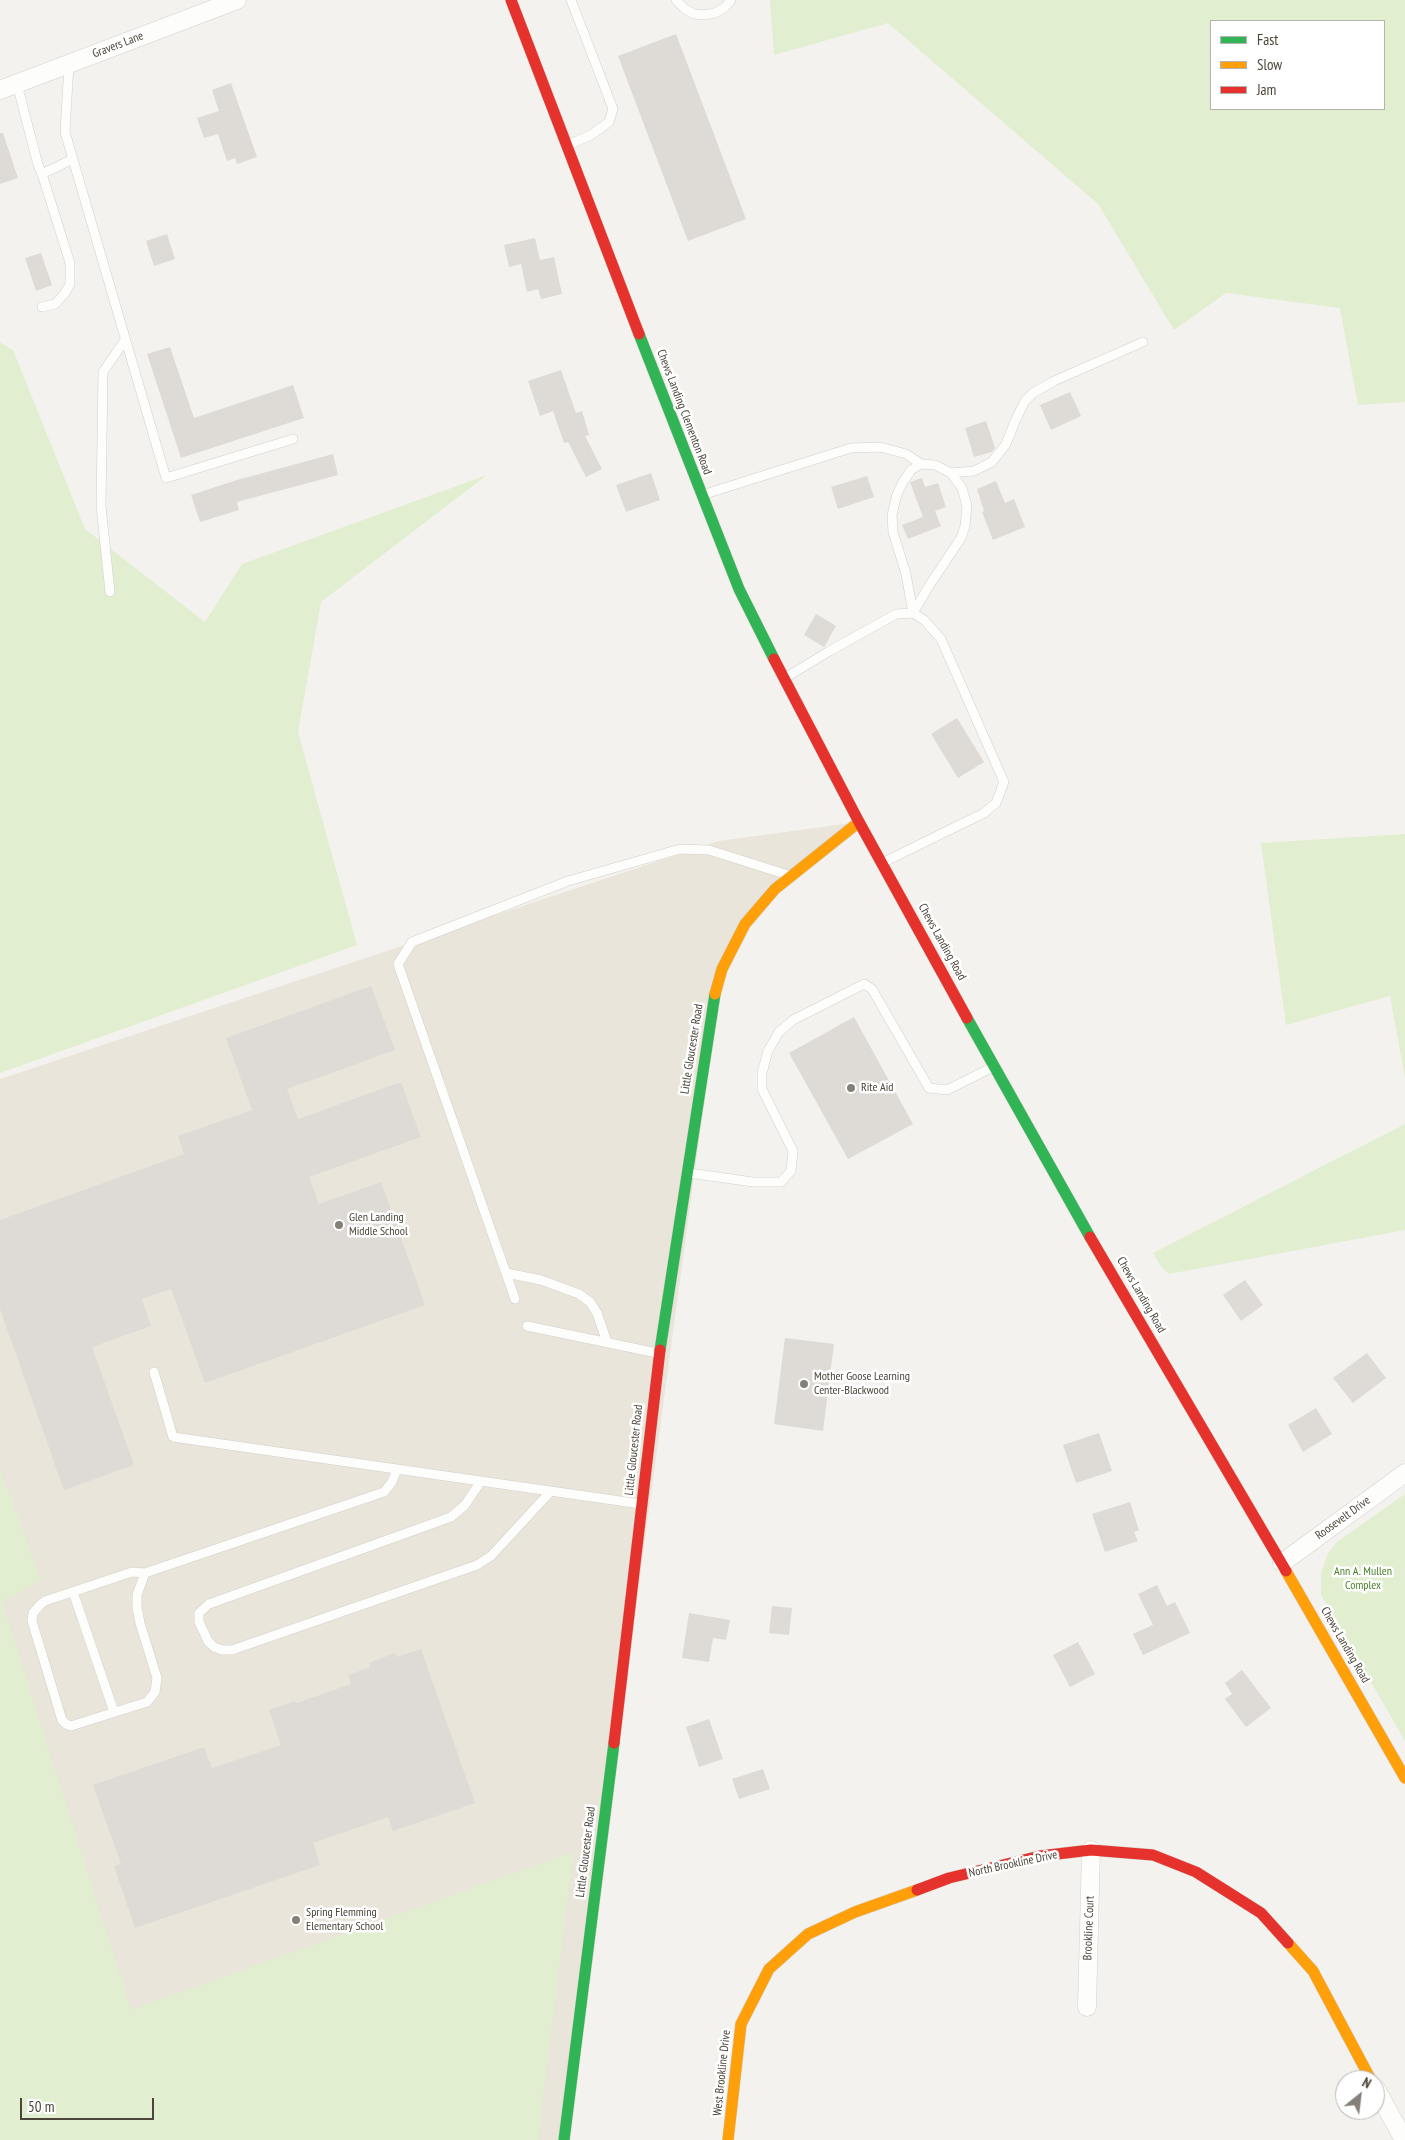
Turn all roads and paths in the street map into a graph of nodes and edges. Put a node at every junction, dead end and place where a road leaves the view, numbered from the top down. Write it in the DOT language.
graph roads {
  1 [pos="237,0"];
  2 [pos="512,0"];
  3 [pos="571,0"];
  4 [pos="676,0"];
  5 [pos="731,0"];
  6 [pos="69,64"];
  7 [pos="17,84"];
  8 [pos="0,90"];
  9 [pos="568,146"];
  10 [pos="73,159"];
  11 [pos="42,174"];
  12 [pos="42,307"];
  13 [pos="126,340"];
  14 [pos="1143,342"];
  15 [pos="293,439"];
  16 [pos="921,464"];
  17 [pos="951,472"];
  18 [pos="701,495"];
  19 [pos="110,592"];
  20 [pos="914,613"];
  21 [pos="784,679"];
  22 [pos="859,822"];
  23 [pos="882,863"];
  24 [pos="791,876"];
  25 [pos="995,1066"];
  26 [pos="687,1172"];
  27 [pos="506,1273"];
  28 [pos="515,1299"];
  29 [pos="527,1326"];
  30 [pos="607,1342"];
  31 [pos="659,1353"];
  32 [pos="154,1372"];
  33 [pos="397,1469"];
  34 [pos="1405,1473"];
  35 [pos="481,1481"];
  36 [pos="551,1491"];
  37 [pos="642,1504"];
  38 [pos="1282,1563"];
  39 [pos="145,1573"];
  40 [pos="73,1592"];
  41 [pos="114,1712"];
  42 [pos="1405,1778"];
  43 [pos="1091,1850"];
  44 [pos="882,1903"];
  45 [pos="1087,2007"];
  46 [pos="1366,2070"];
  47 [pos="1385,2106"];
  48 [pos="564,2140"];
  49 [pos="728,2140"];
  50 [pos="1403,2140"];
  1 -- 6 [label="street, Gravers Lane"];
  2 -- 9 [label="street, Chews Landing Clementon Road"];
  3 -- 9 [label="lane"];
  4 -- 5 [label="lane"];
  6 -- 7 [label="street, Gravers Lane"];
  6 -- 10 [label="lane"];
  7 -- 8 [label="street, Gravers Lane"];
  7 -- 11 [label="lane"];
  9 -- 18 [label="street, Chews Landing Clementon Road"];
  10 -- 11 [label="lane"];
  10 -- 13 [label="lane"];
  11 -- 12 [label="lane"];
  13 -- 15 [label="lane"];
  13 -- 19 [label="lane"];
  14 -- 17 [label="lane"];
  16 -- 17 [label="lane"];
  16 -- 18 [label="lane"];
  16 -- 20 [label="lane"];
  17 -- 20 [label="lane"];
  18 -- 21 [label="street, Chews Landing Clementon Road"];
  20 -- 21 [label="lane"];
  20 -- 23 [label="lane"];
  21 -- 22 [label="street, Chews Landing Clementon Road"];
  22 -- 23 [label="street, Chews Landing Road"];
  22 -- 24 [label="street, Little Gloucester Road"];
  23 -- 25 [label="street, Chews Landing Road"];
  24 -- 26 [label="street, Little Gloucester Road"];
  24 -- 27 [label="lane"];
  25 -- 26 [label="lane"];
  25 -- 38 [label="street, Chews Landing Road"];
  26 -- 31 [label="street, Little Gloucester Road"];
  27 -- 28 [label="lane"];
  27 -- 30 [label="lane"];
  29 -- 30 [label="lane"];
  30 -- 31 [label="lane"];
  31 -- 37 [label="street, Little Gloucester Road"];
  32 -- 33 [label="lane"];
  33 -- 35 [label="lane"];
  33 -- 39 [label="lane"];
  34 -- 38 [label="street, Roosevelt Drive"];
  35 -- 36 [label="lane"];
  35 -- 36 [label="lane"];
  36 -- 37 [label="lane"];
  37 -- 48 [label="street, Little Gloucester Road"];
  38 -- 42 [label="street, Chews Landing Road"];
  39 -- 40 [label="lane"];
  39 -- 41 [label="lane"];
  40 -- 41 [label="lane"];
  40 -- 41 [label="lane"];
  43 -- 44 [label="street, North Brookline Drive"];
  43 -- 45 [label="street, Brookline Court"];
  43 -- 46 [label="street, North Brookline Drive"];
  44 -- 49 [label="street, West Brookline Drive"];
  47 -- 50 [label="street"];
}
